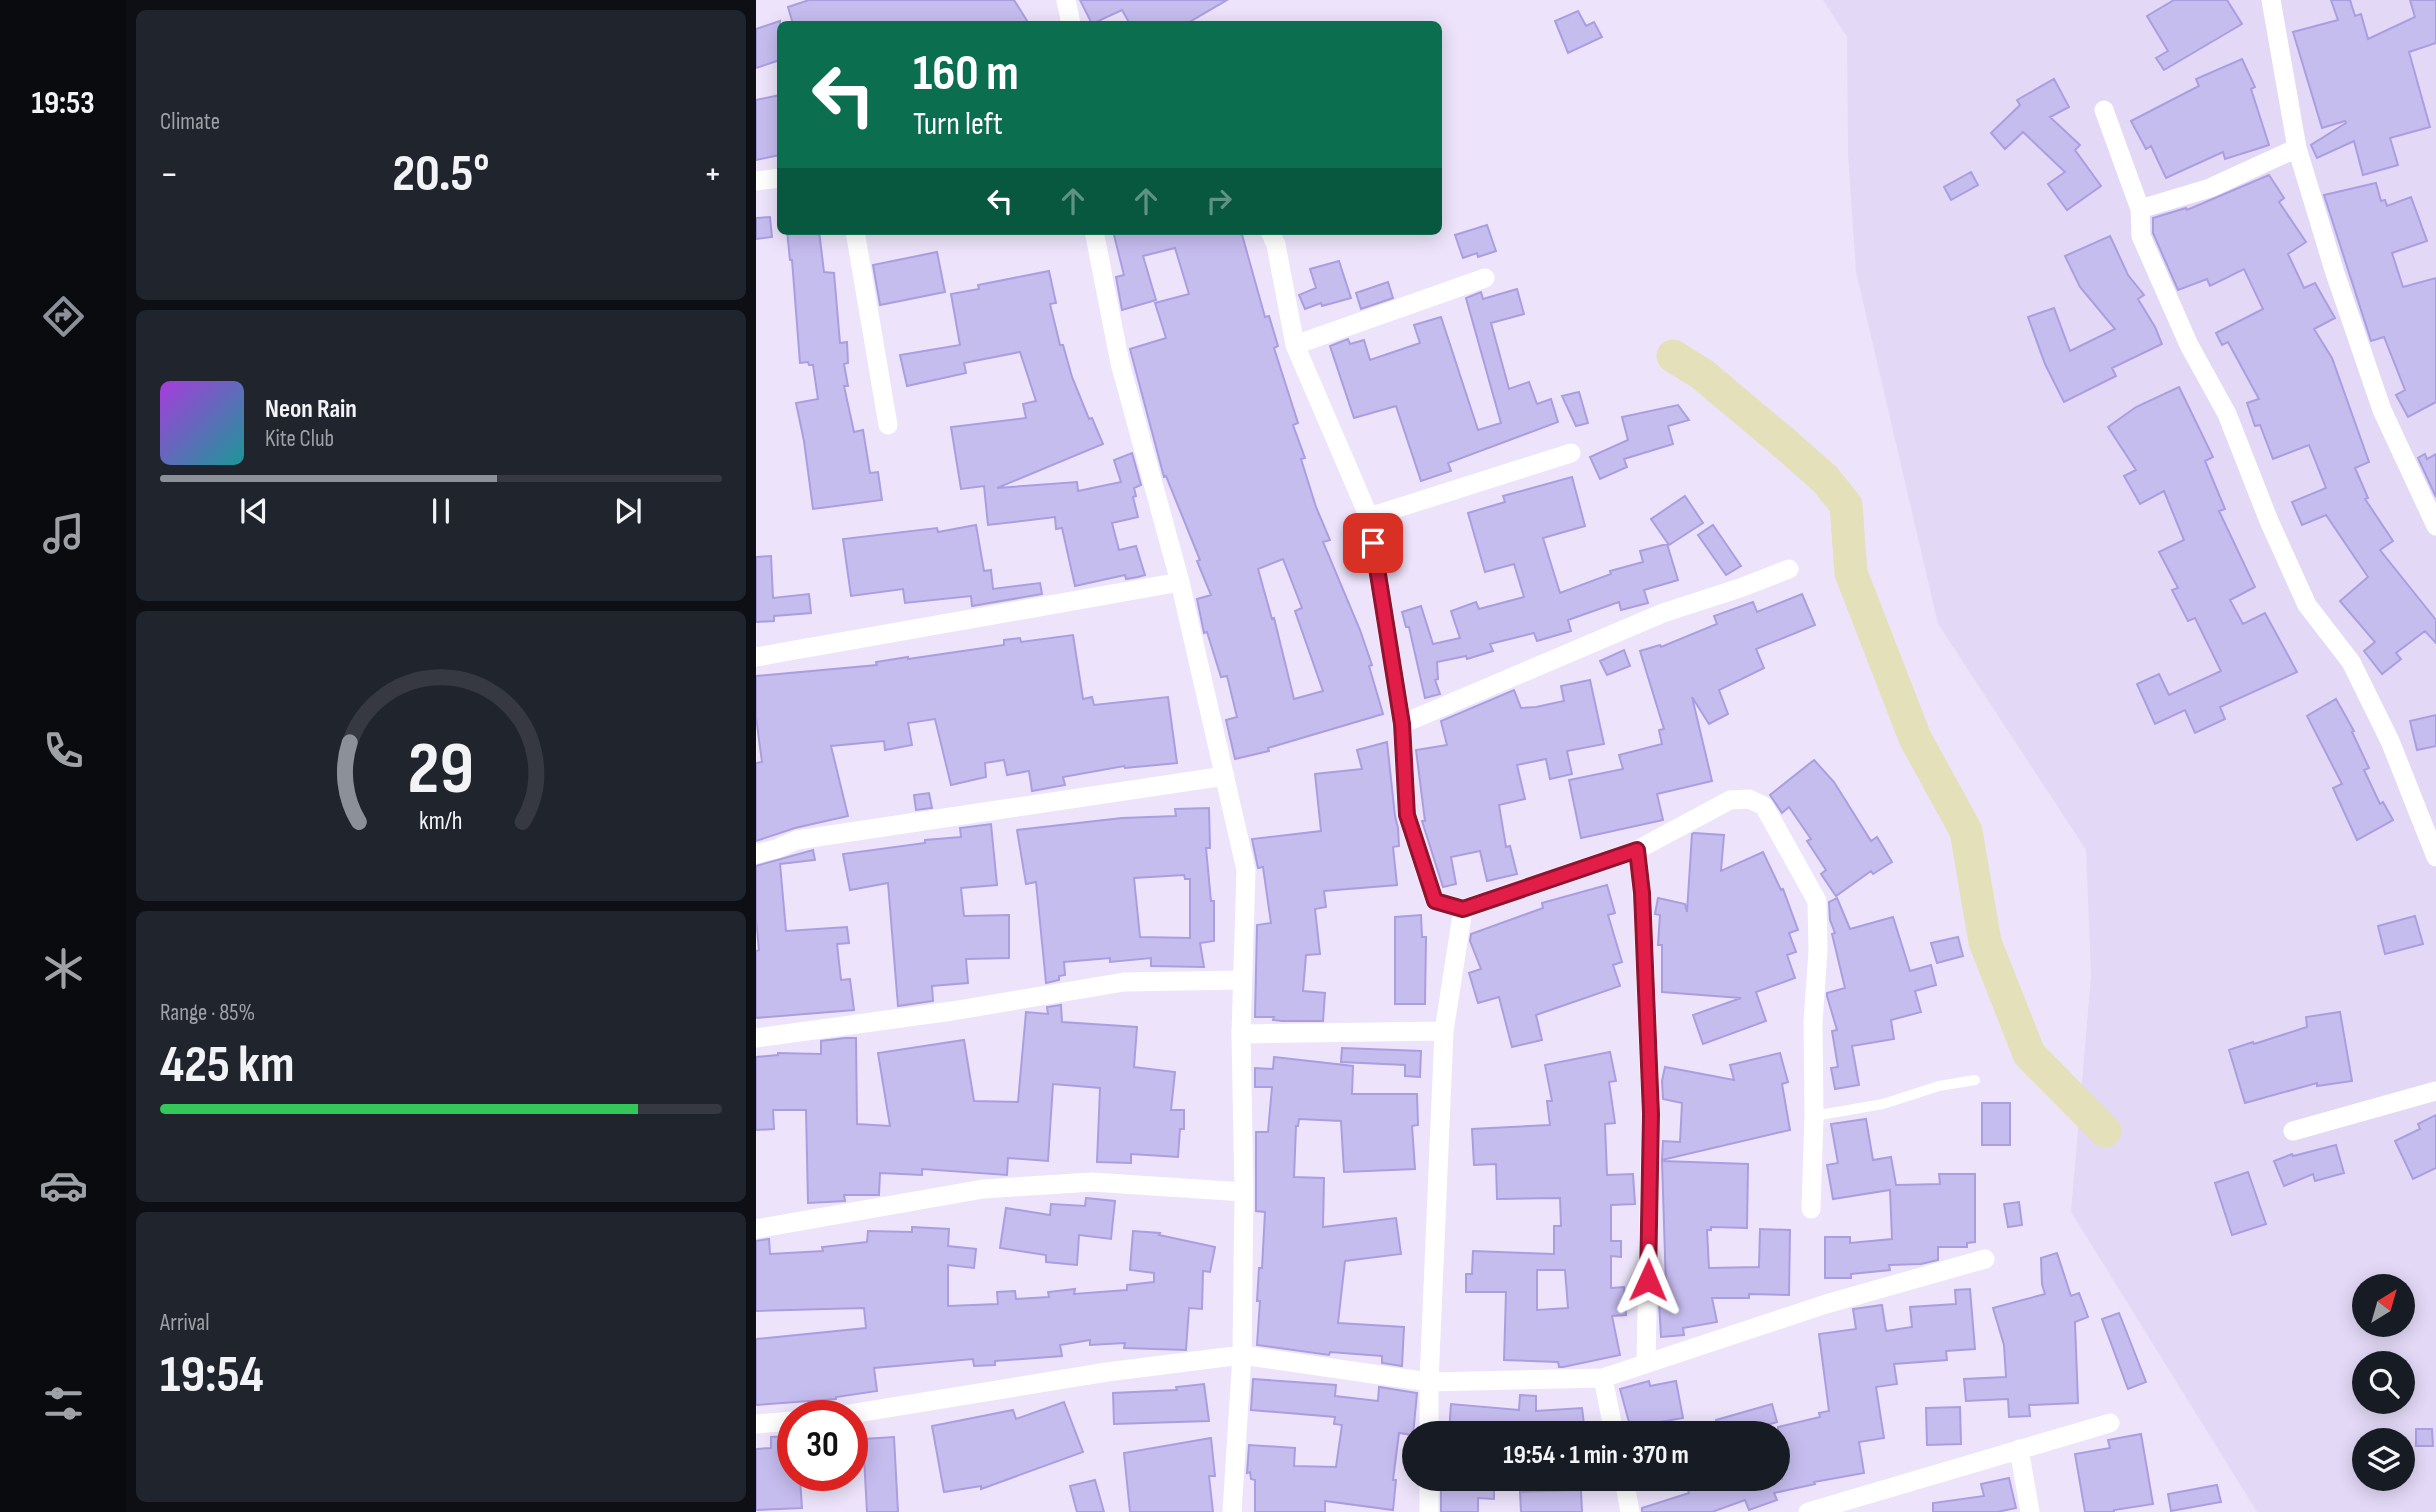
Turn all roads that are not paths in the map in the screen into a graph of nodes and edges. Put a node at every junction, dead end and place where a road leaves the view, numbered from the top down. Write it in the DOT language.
graph roads {
  1 [pos="1066,0"];
  2 [pos="2272,0"];
  3 [pos="1070,21"];
  4 [pos="2104,110"];
  5 [pos="2297,148"];
  6 [pos="777,178"];
  7 [pos="756,181"];
  8 [pos="2140,209"];
  9 [pos="856,235"];
  10 [pos="1095,235"];
  11 [pos="1272,235"];
  12 [pos="1485,278"];
  13 [pos="1295,345"];
  14 [pos="888,425"];
  15 [pos="1571,453"];
  16 [pos="1369,517"];
  17 [pos="2436,526"];
  18 [pos="1789,569"];
  19 [pos="1180,582"];
  20 [pos="756,657"];
  21 [pos="1402,724"];
  22 [pos="1225,776"];
  23 [pos="1637,850"];
  24 [pos="756,854"];
  25 [pos="2436,857"];
  26 [pos="1463,909"];
  27 [pos="1242,980"];
  28 [pos="1444,1031"];
  29 [pos="1241,1034"];
  30 [pos="756,1038"];
  31 [pos="1975,1080"];
  32 [pos="2436,1091"];
  33 [pos="1814,1116"];
  34 [pos="2293,1131"];
  35 [pos="1244,1192"];
  36 [pos="1811,1209"];
  37 [pos="756,1229"];
  38 [pos="1985,1259"];
  39 [pos="1241,1355"];
  40 [pos="1646,1363"];
  41 [pos="1603,1378"];
  42 [pos="1429,1382"];
  43 [pos="868,1411"];
  44 [pos="1429,1421"];
  45 [pos="1612,1421"];
  46 [pos="777,1422"];
  47 [pos="2110,1423"];
  48 [pos="756,1424"];
  49 [pos="2019,1449"];
  50 [pos="1429,1491"];
  51 [pos="1626,1491"];
  52 [pos="1232,1512"];
  53 [pos="1429,1512"];
  54 [pos="1630,1512"];
  55 [pos="1808,1512"];
  56 [pos="2030,1512"];
  1 -- 3 [label="street"];
  2 -- 5 [label="street"];
  4 -- 8 [label="street"];
  5 -- 8 [label="street"];
  5 -- 17 [label="street"];
  6 -- 7 [label="street"];
  8 -- 25 [label="street"];
  9 -- 14 [label="street"];
  10 -- 19 [label="street"];
  11 -- 13 [label="street"];
  12 -- 13 [label="street"];
  13 -- 16 [label="street"];
  15 -- 16 [label="street"];
  16 -- 21 [label="street"];
  18 -- 21 [label="street"];
  19 -- 20 [label="street"];
  19 -- 22 [label="street"];
  21 -- 26 [label="street"];
  22 -- 24 [label="street"];
  22 -- 27 [label="street"];
  23 -- 26 [label="street"];
  23 -- 33 [label="street"];
  23 -- 40 [label="street"];
  26 -- 28 [label="street"];
  27 -- 29 [label="street"];
  27 -- 30 [label="street"];
  28 -- 29 [label="street"];
  28 -- 42 [label="street"];
  29 -- 35 [label="street"];
  31 -- 33 [label="lane"];
  32 -- 34 [label="street"];
  33 -- 36 [label="street"];
  35 -- 37 [label="street"];
  35 -- 39 [label="street"];
  38 -- 40 [label="street"];
  39 -- 42 [label="street"];
  39 -- 43 [label="street"];
  39 -- 52 [label="street"];
  40 -- 41 [label="street"];
  41 -- 42 [label="street"];
  41 -- 45 [label="street"];
  42 -- 44 [label="street"];
  46 -- 48 [label="street"];
  47 -- 49 [label="street"];
  49 -- 55 [label="street"];
  49 -- 56 [label="street"];
  50 -- 53 [label="street"];
  51 -- 54 [label="street"];
}
